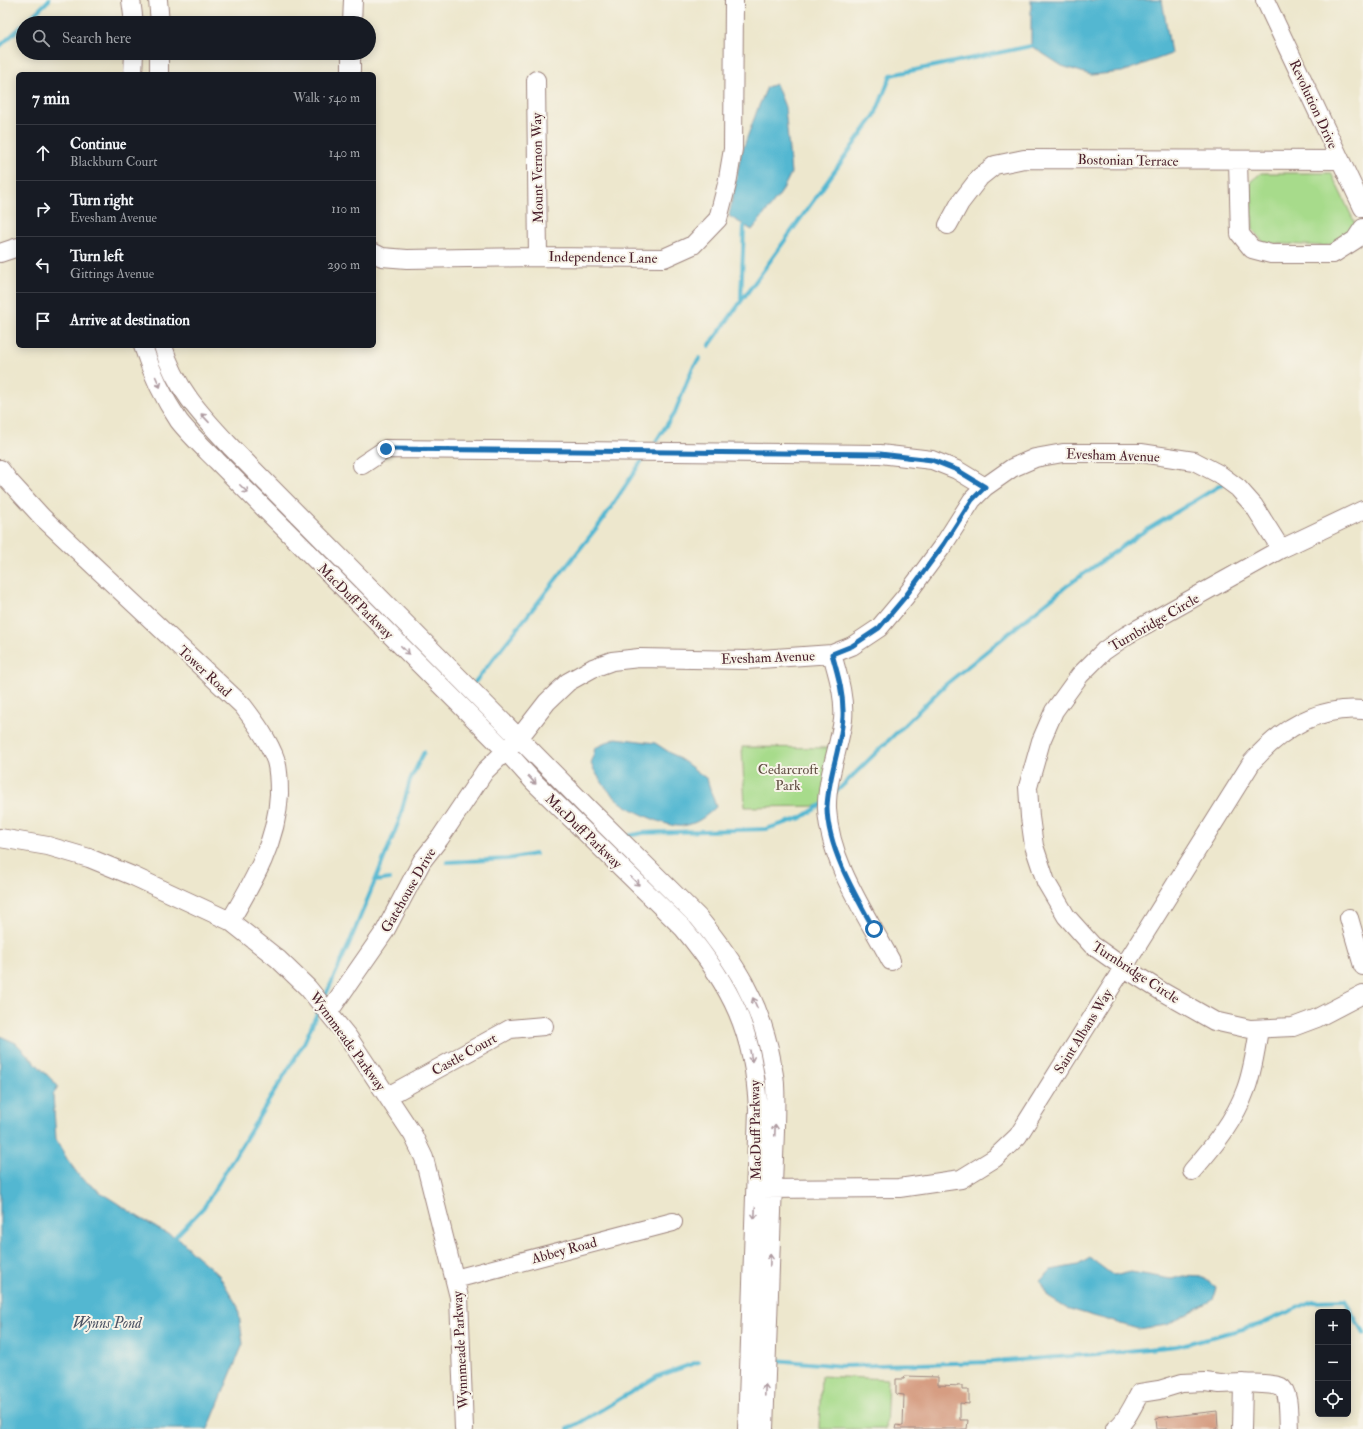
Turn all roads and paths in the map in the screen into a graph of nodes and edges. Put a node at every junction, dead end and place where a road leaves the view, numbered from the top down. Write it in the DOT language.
graph roads {
  1 [pos="131,0"];
  2 [pos="158,0"];
  3 [pos="353,0"];
  4 [pos="734,0"];
  5 [pos="1265,0"];
  6 [pos="133,16"];
  7 [pos="159,16"];
  8 [pos="352,16"];
  9 [pos="134,60"];
  10 [pos="159,60"];
  11 [pos="351,60"];
  12 [pos="133,72"];
  13 [pos="159,72"];
  14 [pos="351,72"];
  15 [pos="536,80"];
  16 [pos="1340,160"];
  17 [pos="1238,161"];
  18 [pos="1363,208"];
  19 [pos="948,225"];
  20 [pos="1363,228"];
  21 [pos="16,248"];
  22 [pos="0,253"];
  23 [pos="376,254"];
  24 [pos="538,256"];
  25 [pos="144,348"];
  26 [pos="164,348"];
  27 [pos="362,465"];
  28 [pos="0,469"];
  29 [pos="985,487"];
  30 [pos="1363,510"];
  31 [pos="1280,549"];
  32 [pos="832,654"];
  33 [pos="1363,710"];
  34 [pos="519,738"];
  35 [pos="506,751"];
  36 [pos="0,838"];
  37 [pos="1349,918"];
  38 [pos="230,921"];
  39 [pos="891,961"];
  40 [pos="1363,966"];
  41 [pos="1123,967"];
  42 [pos="1363,994"];
  43 [pos="328,1013"];
  44 [pos="544,1026"];
  45 [pos="1259,1028"];
  46 [pos="388,1096"];
  47 [pos="1192,1172"];
  48 [pos="764,1189"];
  49 [pos="673,1222"];
  50 [pos="455,1279"];
  51 [pos="1243,1383"];
  52 [pos="464,1429"];
  53 [pos="747,1429"];
  54 [pos="764,1429"];
  55 [pos="1115,1429"];
  56 [pos="1242,1429"];
  57 [pos="1289,1429"];
  1 -- 6 [label="street"];
  2 -- 7 [label="street"];
  3 -- 8 [label="street"];
  4 -- 24 [label="street, Independence Lane"];
  5 -- 16 [label="street, Revolution Drive"];
  9 -- 12 [label="street"];
  10 -- 13 [label="street"];
  11 -- 14 [label="street"];
  15 -- 24 [label="street, Mount Vernon Way"];
  16 -- 17 [label="street, Bostonian Terrace"];
  16 -- 18 [label="street, Revolution Drive"];
  17 -- 19 [label="street, Bostonian Terrace"];
  17 -- 20 [label="street"];
  21 -- 22 [label="street"];
  23 -- 24 [label="street, Independence Lane"];
  25 -- 35 [label="street, MacDuff Parkway, one-way"];
  34 -- 26 [label="street, MacDuff Parkway, one-way"];
  27 -- 29 [label="street"];
  28 -- 38 [label="street, Tower Road"];
  29 -- 31 [label="street, Evesham Avenue"];
  29 -- 32 [label="street, Evesham Avenue"];
  30 -- 31 [label="street, Turnbridge Circle"];
  31 -- 41 [label="street, Turnbridge Circle"];
  32 -- 34 [label="street, Evesham Avenue"];
  32 -- 39 [label="street"];
  33 -- 41 [label="street, Saint Albans Way"];
  34 -- 35 [label="street, Evesham Avenue"];
  48 -- 34 [label="street, MacDuff Parkway, one-way"];
  35 -- 43 [label="street, Gatehouse Drive"];
  35 -- 48 [label="street, MacDuff Parkway, one-way"];
  36 -- 38 [label="street, Wynnmeade Parkway"];
  37 -- 40 [label="street"];
  38 -- 43 [label="street, Wynnmeade Parkway"];
  41 -- 45 [label="street, Turnbridge Circle"];
  41 -- 48 [label="street, Saint Albans Way"];
  42 -- 45 [label="street, Turnbridge Circle"];
  43 -- 46 [label="street, Wynnmeade Parkway"];
  44 -- 46 [label="street, Castle Court"];
  45 -- 47 [label="street"];
  46 -- 50 [label="street, Wynnmeade Parkway"];
  48 -- 53 [label="street, MacDuff Parkway, one-way"];
  54 -- 48 [label="street, MacDuff Parkway, one-way"];
  49 -- 50 [label="street, Abbey Road"];
  50 -- 52 [label="street, Wynnmeade Parkway"];
  51 -- 55 [label="street"];
  51 -- 56 [label="street"];
  51 -- 57 [label="street"];
}
